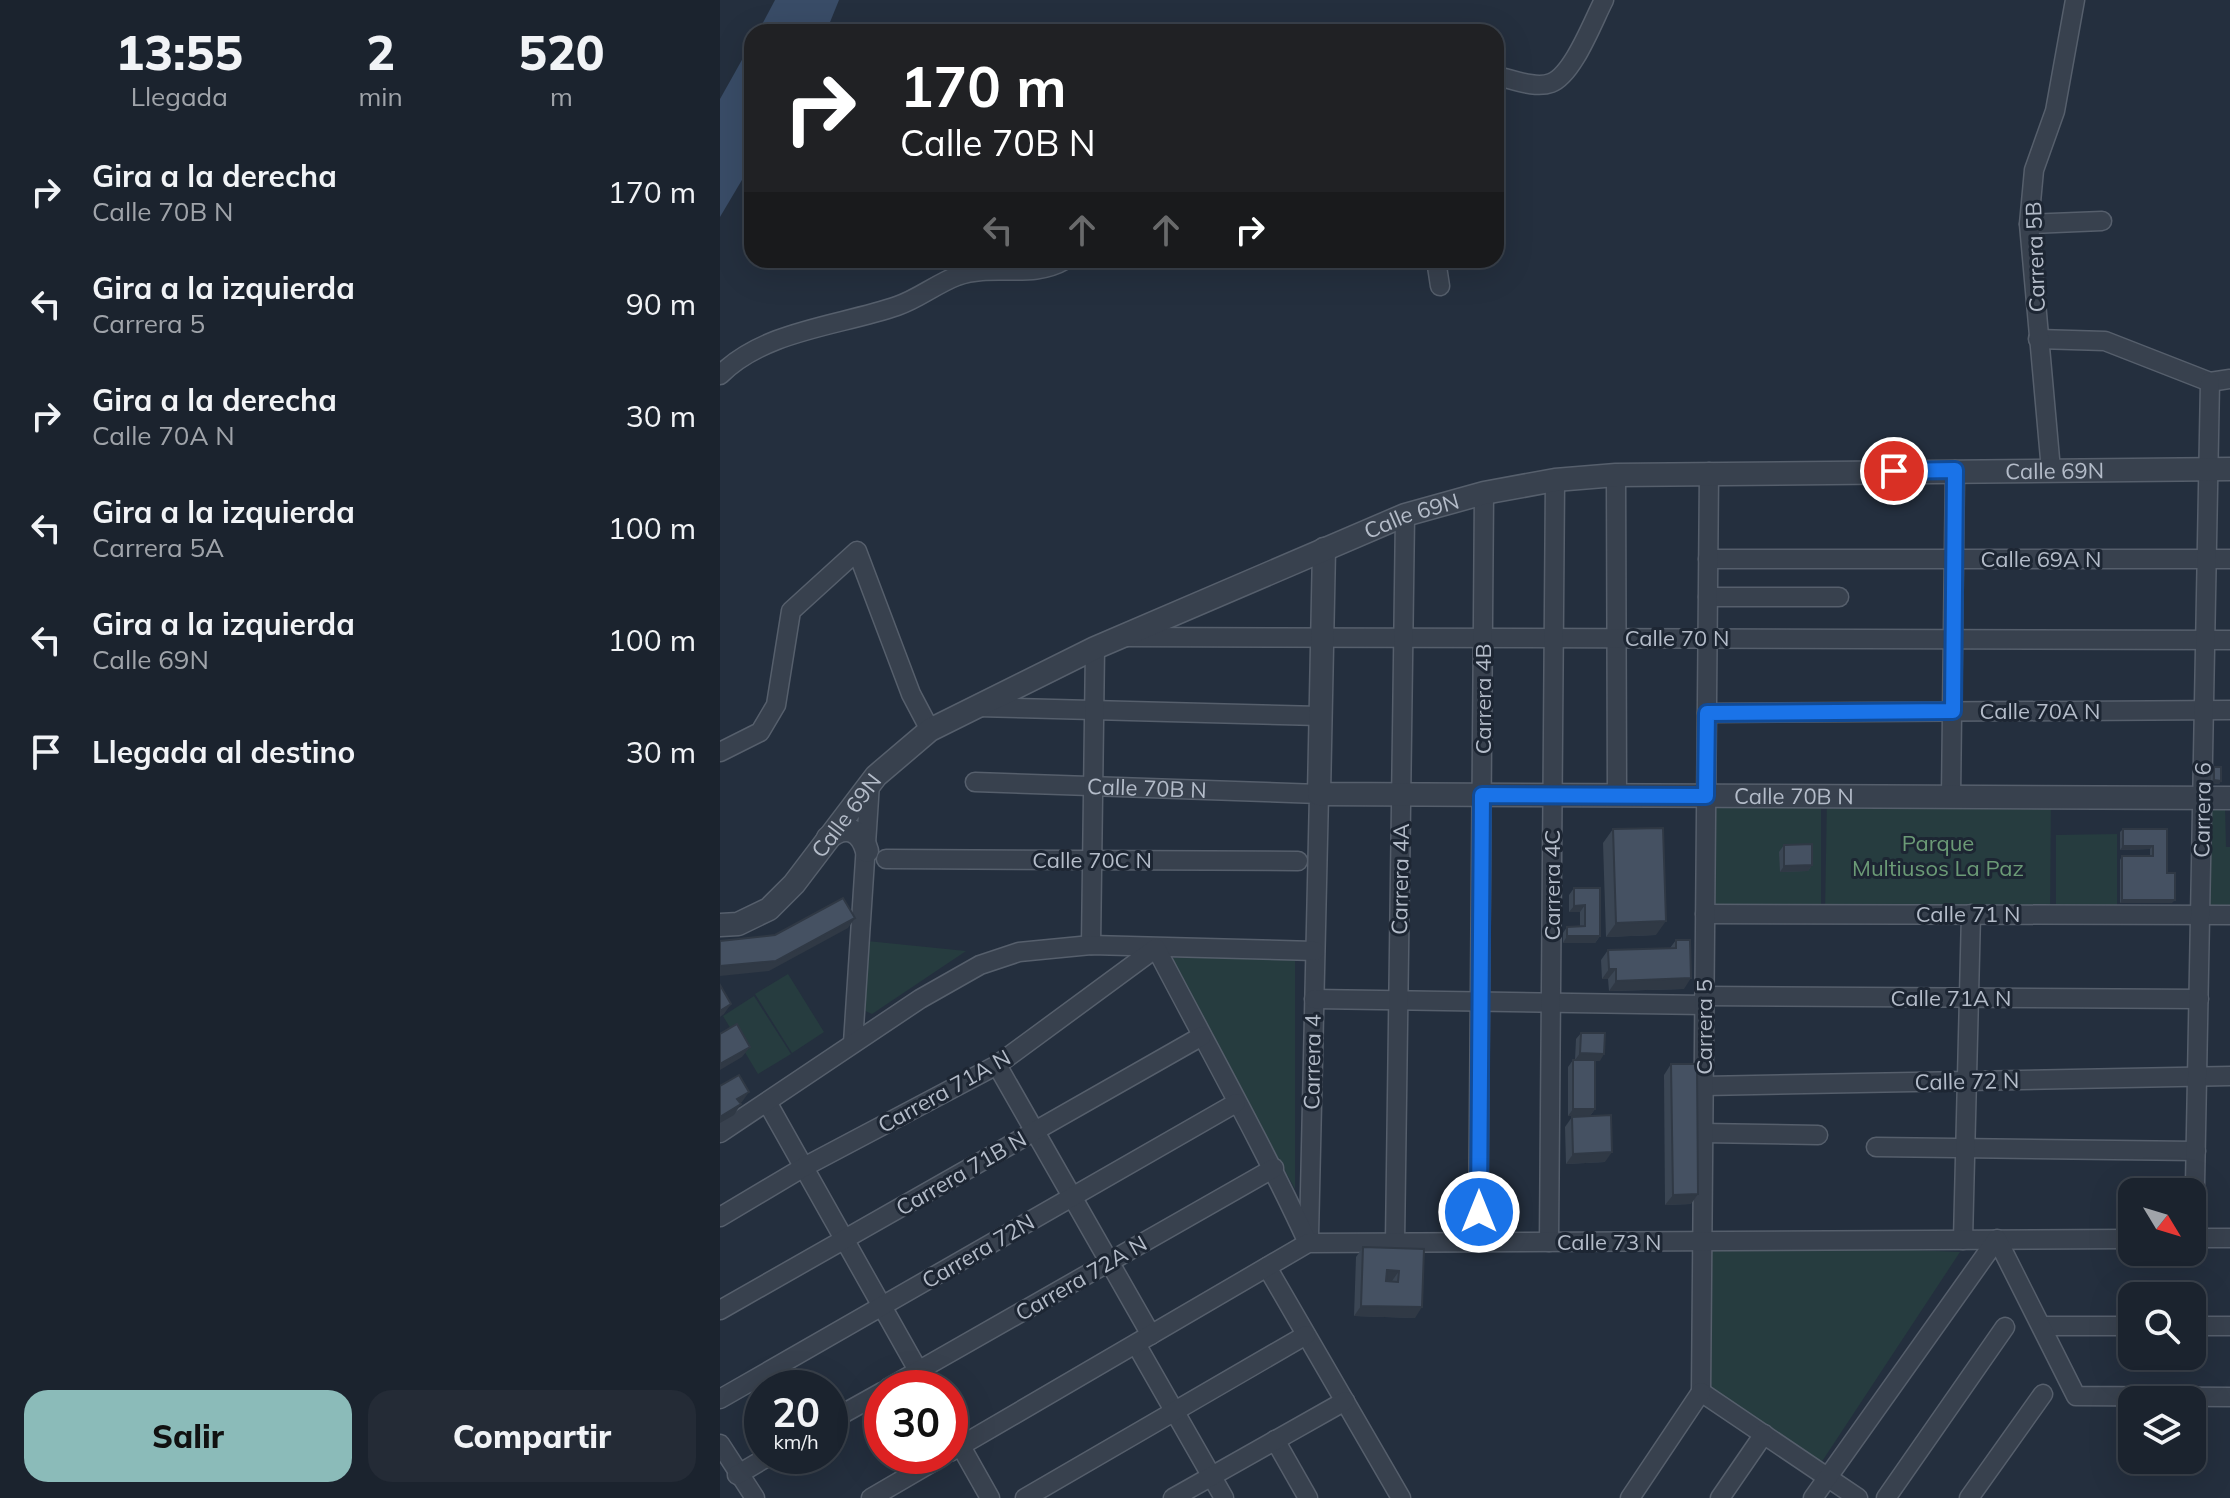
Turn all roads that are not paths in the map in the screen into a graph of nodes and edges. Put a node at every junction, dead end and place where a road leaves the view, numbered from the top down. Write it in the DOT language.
graph roads {
  1 [pos="1604,0"];
  2 [pos="2075,0"];
  3 [pos="1504,78"];
  4 [pos="2102,221"];
  5 [pos="2029,224"];
  6 [pos="1050,268"];
  7 [pos="1437,268"];
  8 [pos="1440,286"];
  9 [pos="2038,339"];
  10 [pos="720,375"];
  11 [pos="2230,379"];
  12 [pos="2210,382"];
  13 [pos="2219,469"];
  14 [pos="1955,470"];
  15 [pos="2051,470"];
  16 [pos="1709,472"];
  17 [pos="1616,475"];
  18 [pos="1555,480"];
  19 [pos="1484,493"];
  20 [pos="1405,515"];
  21 [pos="1324,549"];
  22 [pos="1708,559"];
  23 [pos="1954,559"];
  24 [pos="2207,559"];
  25 [pos="2230,559"];
  26 [pos="1708,597"];
  27 [pos="1839,597"];
  28 [pos="1125,637"];
  29 [pos="1322,637"];
  30 [pos="1404,638"];
  31 [pos="1483,638"];
  32 [pos="1554,638"];
  33 [pos="1617,638"];
  34 [pos="1708,638"];
  35 [pos="1953,639"];
  36 [pos="2205,640"];
  37 [pos="2230,640"];
  38 [pos="1095,648"];
  39 [pos="977,707"];
  40 [pos="1093,710"];
  41 [pos="2204,710"];
  42 [pos="2230,710"];
  43 [pos="1953,711"];
  44 [pos="1707,713"];
  45 [pos="1320,716"];
  46 [pos="930,730"];
  47 [pos="720,752"];
  48 [pos="975,782"];
  49 [pos="870,783"];
  50 [pos="1092,786"];
  51 [pos="1319,794"];
  52 [pos="1402,795"];
  53 [pos="1482,795"];
  54 [pos="1552,795"];
  55 [pos="1617,795"];
  56 [pos="1706,796"];
  57 [pos="1951,797"];
  58 [pos="2202,798"];
  59 [pos="2230,798"];
  60 [pos="827,839"];
  61 [pos="876,855"];
  62 [pos="1090,859"];
  63 [pos="1298,861"];
  64 [pos="1705,914"];
  65 [pos="1971,914"];
  66 [pos="2200,915"];
  67 [pos="2230,915"];
  68 [pos="720,925"];
  69 [pos="1091,945"];
  70 [pos="1156,948"];
  71 [pos="1315,951"];
  72 [pos="1969,998"];
  73 [pos="1314,999"];
  74 [pos="2199,999"];
  75 [pos="1398,1000"];
  76 [pos="1704,1001"];
  77 [pos="1480,1002"];
  78 [pos="1551,1003"];
  79 [pos="1202,1036"];
  80 [pos="853,1043"];
  81 [pos="997,1065"];
  82 [pos="2230,1076"];
  83 [pos="2197,1077"];
  84 [pos="1967,1081"];
  85 [pos="1704,1086"];
  86 [pos="767,1102"];
  87 [pos="1236,1103"];
  88 [pos="1035,1131"];
  89 [pos="720,1133"];
  90 [pos="1703,1133"];
  91 [pos="1818,1135"];
  92 [pos="1876,1147"];
  93 [pos="1965,1148"];
  94 [pos="2196,1151"];
  95 [pos="804,1167"];
  96 [pos="1274,1168"];
  97 [pos="2195,1178"];
  98 [pos="1072,1197"];
  99 [pos="720,1217"];
  100 [pos="2206,1238"];
  101 [pos="2230,1238"];
  102 [pos="844,1239"];
  103 [pos="1997,1239"];
  104 [pos="2118,1239"];
  105 [pos="1963,1240"];
  106 [pos="1702,1241"];
  107 [pos="1478,1242"];
  108 [pos="1549,1242"];
  109 [pos="1308,1243"];
  110 [pos="1395,1243"];
  111 [pos="1109,1262"];
  112 [pos="1267,1267"];
  113 [pos="882,1306"];
  114 [pos="720,1310"];
  115 [pos="2043,1326"];
  116 [pos="2118,1326"];
  117 [pos="2206,1326"];
  118 [pos="2230,1326"];
  119 [pos="2005,1327"];
  120 [pos="1306,1335"];
  121 [pos="1144,1339"];
  122 [pos="917,1370"];
  123 [pos="920,1370"];
  124 [pos="1701,1392"];
  125 [pos="2043,1394"];
  126 [pos="2230,1397"];
  127 [pos="720,1399"];
  128 [pos="1345,1401"];
  129 [pos="1174,1411"];
  130 [pos="1764,1434"];
  131 [pos="1275,1440"];
  132 [pos="968,1441"];
  133 [pos="720,1444"];
  134 [pos="968,1467"];
  135 [pos="744,1471"];
  136 [pos="912,1474"];
  137 [pos="737,1475"];
  138 [pos="1211,1476"];
  139 [pos="1827,1477"];
  140 [pos="755,1498"];
  141 [pos="871,1498"];
  142 [pos="990,1498"];
  143 [pos="1025,1498"];
  144 [pos="1173,1498"];
  145 [pos="1224,1498"];
  146 [pos="1308,1498"];
  147 [pos="1401,1498"];
  148 [pos="1630,1498"];
  149 [pos="1720,1498"];
  150 [pos="1813,1498"];
  151 [pos="1858,1498"];
  152 [pos="1886,1498"];
  153 [pos="1969,1498"];
  1 -- 3 [label="street"];
  2 -- 5 [label="street, Carrera 5B"];
  4 -- 5 [label="street"];
  5 -- 9 [label="street, Carrera 5B"];
  6 -- 10 [label="street"];
  7 -- 8 [label="street"];
  9 -- 12 [label="street"];
  9 -- 15 [label="street, Carrera 5B"];
  11 -- 12 [label="street"];
  12 -- 13 [label="street, Carrera 6"];
  13 -- 15 [label="street, Calle 69N"];
  13 -- 24 [label="street, Carrera 6"];
  14 -- 15 [label="street, Calle 69N"];
  14 -- 16 [label="street, Calle 69N"];
  14 -- 23 [label="street"];
  16 -- 17 [label="street, Calle 69N"];
  16 -- 22 [label="street, Carrera 5"];
  17 -- 18 [label="street, Calle 69N"];
  17 -- 33 [label="street"];
  18 -- 19 [label="street, Calle 69N"];
  18 -- 32 [label="street, Carrera 4C"];
  19 -- 20 [label="street, Calle 69N"];
  19 -- 31 [label="street, Carrera 4B"];
  20 -- 21 [label="street, Calle 69N"];
  20 -- 30 [label="street, Carrera 4A"];
  21 -- 28 [label="street, Calle 69N"];
  21 -- 29 [label="street, Carrera 4"];
  22 -- 23 [label="street, Calle 69A N"];
  22 -- 26 [label="street, Carrera 5"];
  23 -- 24 [label="street, Calle 69A N"];
  23 -- 35 [label="street"];
  24 -- 25 [label="street, Calle 69A N"];
  24 -- 36 [label="street, Carrera 6"];
  26 -- 27 [label="street"];
  26 -- 34 [label="street, Carrera 5"];
  28 -- 29 [label="street, Calle 70 N"];
  28 -- 38 [label="street, Calle 69N"];
  29 -- 30 [label="street, Calle 70 N"];
  29 -- 45 [label="street, Carrera 4"];
  30 -- 31 [label="street, Calle 70 N"];
  30 -- 52 [label="street, Carrera 4A"];
  31 -- 32 [label="street, Calle 70 N"];
  31 -- 53 [label="street, Carrera 4B"];
  32 -- 33 [label="street, Calle 70 N"];
  32 -- 54 [label="street, Carrera 4C"];
  33 -- 34 [label="street, Calle 70 N"];
  33 -- 55 [label="street"];
  34 -- 35 [label="street, Calle 70 N"];
  34 -- 44 [label="street, Carrera 5"];
  35 -- 36 [label="street, Calle 70 N"];
  35 -- 43 [label="street"];
  36 -- 37 [label="street, Calle 70 N"];
  36 -- 41 [label="street, Carrera 6"];
  38 -- 39 [label="street, Calle 69N"];
  38 -- 40 [label="street"];
  39 -- 40 [label="street"];
  39 -- 46 [label="street, Calle 69N"];
  40 -- 45 [label="street"];
  40 -- 50 [label="street"];
  41 -- 42 [label="street, Calle 70A N"];
  41 -- 43 [label="street, Calle 70A N"];
  41 -- 58 [label="street, Carrera 6"];
  43 -- 44 [label="street, Calle 70A N"];
  43 -- 57 [label="street"];
  44 -- 56 [label="street, Carrera 5"];
  45 -- 51 [label="street, Carrera 4"];
  46 -- 47 [label="street"];
  46 -- 49 [label="street, Calle 69N"];
  48 -- 50 [label="street, Calle 70B N"];
  49 -- 60 [label="street, Calle 69N"];
  49 -- 61 [label="street"];
  50 -- 51 [label="street, Calle 70B N"];
  50 -- 62 [label="street"];
  51 -- 52 [label="street, Calle 70B N"];
  51 -- 71 [label="street, Carrera 4"];
  52 -- 53 [label="street, Calle 70B N"];
  52 -- 75 [label="street, Carrera 4A"];
  53 -- 54 [label="street, Calle 70B N"];
  53 -- 77 [label="street, Carrera 4B"];
  54 -- 55 [label="street, Calle 70B N"];
  54 -- 78 [label="street, Carrera 4C"];
  55 -- 56 [label="street, Calle 70B N"];
  56 -- 57 [label="street, Calle 70B N"];
  56 -- 64 [label="street, Carrera 5"];
  57 -- 58 [label="street, Calle 70B N"];
  58 -- 59 [label="street, Calle 70B N"];
  58 -- 66 [label="street, Carrera 6"];
  60 -- 61 [label="street"];
  60 -- 68 [label="street, Calle 69N"];
  61 -- 62 [label="street, Calle 70C N"];
  61 -- 80 [label="street"];
  62 -- 63 [label="street, Calle 70C N"];
  62 -- 69 [label="street"];
  64 -- 65 [label="street, Calle 71 N"];
  64 -- 76 [label="street, Carrera 5"];
  65 -- 66 [label="street, Calle 71 N"];
  65 -- 72 [label="street"];
  66 -- 67 [label="street, Calle 71 N"];
  66 -- 74 [label="street, Carrera 6"];
  69 -- 70 [label="street"];
  69 -- 80 [label="street"];
  70 -- 71 [label="street"];
  70 -- 79 [label="street"];
  70 -- 81 [label="street, Carrera 71A N"];
  71 -- 73 [label="street, Carrera 4"];
  72 -- 74 [label="street, Calle 71A N"];
  72 -- 76 [label="street, Calle 71A N"];
  72 -- 84 [label="street"];
  73 -- 75 [label="street, Calle 71A N"];
  73 -- 109 [label="street, Carrera 4"];
  74 -- 83 [label="street, Carrera 6"];
  75 -- 77 [label="street, Calle 71A N"];
  75 -- 110 [label="street, Carrera 4A"];
  76 -- 78 [label="street, Calle 71A N"];
  76 -- 85 [label="street, Carrera 5"];
  77 -- 78 [label="street, Calle 71A N"];
  77 -- 107 [label="street, Carrera 4B"];
  78 -- 108 [label="street, Carrera 4C"];
  79 -- 87 [label="street"];
  79 -- 88 [label="street, Carrera 71B N"];
  80 -- 86 [label="street"];
  81 -- 88 [label="street"];
  81 -- 95 [label="street, Carrera 71A N"];
  82 -- 83 [label="street, Calle 72 N"];
  83 -- 84 [label="street, Calle 72 N"];
  83 -- 94 [label="street, Carrera 6"];
  84 -- 85 [label="street, Calle 72 N"];
  84 -- 93 [label="street"];
  85 -- 90 [label="street, Carrera 5"];
  86 -- 89 [label="street"];
  86 -- 95 [label="street"];
  87 -- 96 [label="street"];
  87 -- 98 [label="street, Carrera 72N"];
  88 -- 98 [label="street"];
  88 -- 102 [label="street, Carrera 71B N"];
  90 -- 91 [label="street"];
  90 -- 106 [label="street, Carrera 5"];
  92 -- 93 [label="street"];
  93 -- 94 [label="street"];
  93 -- 105 [label="street"];
  94 -- 97 [label="street, Carrera 6"];
  95 -- 99 [label="street, Carrera 71A N"];
  95 -- 102 [label="street"];
  96 -- 109 [label="street"];
  96 -- 111 [label="street, Carrera 72A N"];
  98 -- 111 [label="street"];
  98 -- 113 [label="street, Carrera 72N"];
  100 -- 101 [label="street"];
  102 -- 113 [label="street"];
  102 -- 114 [label="street, Carrera 71B N"];
  103 -- 104 [label="street, Calle 73 N"];
  103 -- 105 [label="street, Calle 73 N"];
  103 -- 115 [label="street"];
  103 -- 139 [label="street"];
  105 -- 106 [label="street, Calle 73 N"];
  106 -- 108 [label="street, Calle 73 N"];
  106 -- 124 [label="street, Carrera 5"];
  107 -- 108 [label="street, Calle 73 N"];
  107 -- 110 [label="street, Calle 73 N"];
  109 -- 110 [label="street, Calle 73 N"];
  109 -- 112 [label="street"];
  111 -- 121 [label="street"];
  111 -- 123 [label="street, Carrera 72A N"];
  112 -- 120 [label="street"];
  112 -- 121 [label="street"];
  113 -- 122 [label="street"];
  113 -- 127 [label="street, Carrera 72N"];
  115 -- 116 [label="street"];
  115 -- 126 [label="street"];
  117 -- 118 [label="street"];
  119 -- 152 [label="street"];
  120 -- 128 [label="street"];
  120 -- 129 [label="street"];
  121 -- 129 [label="street"];
  121 -- 132 [label="street"];
  124 -- 130 [label="street"];
  124 -- 148 [label="street"];
  125 -- 153 [label="street"];
  128 -- 131 [label="street"];
  128 -- 147 [label="street"];
  129 -- 138 [label="street"];
  129 -- 143 [label="street"];
  130 -- 139 [label="street"];
  130 -- 149 [label="street"];
  131 -- 138 [label="street"];
  131 -- 146 [label="street"];
  133 -- 137 [label="street"];
  134 -- 142 [label="street"];
  135 -- 137 [label="street"];
  136 -- 141 [label="street"];
  137 -- 140 [label="street"];
  138 -- 144 [label="street"];
  138 -- 145 [label="street"];
  139 -- 150 [label="street"];
  139 -- 151 [label="street"];
}
